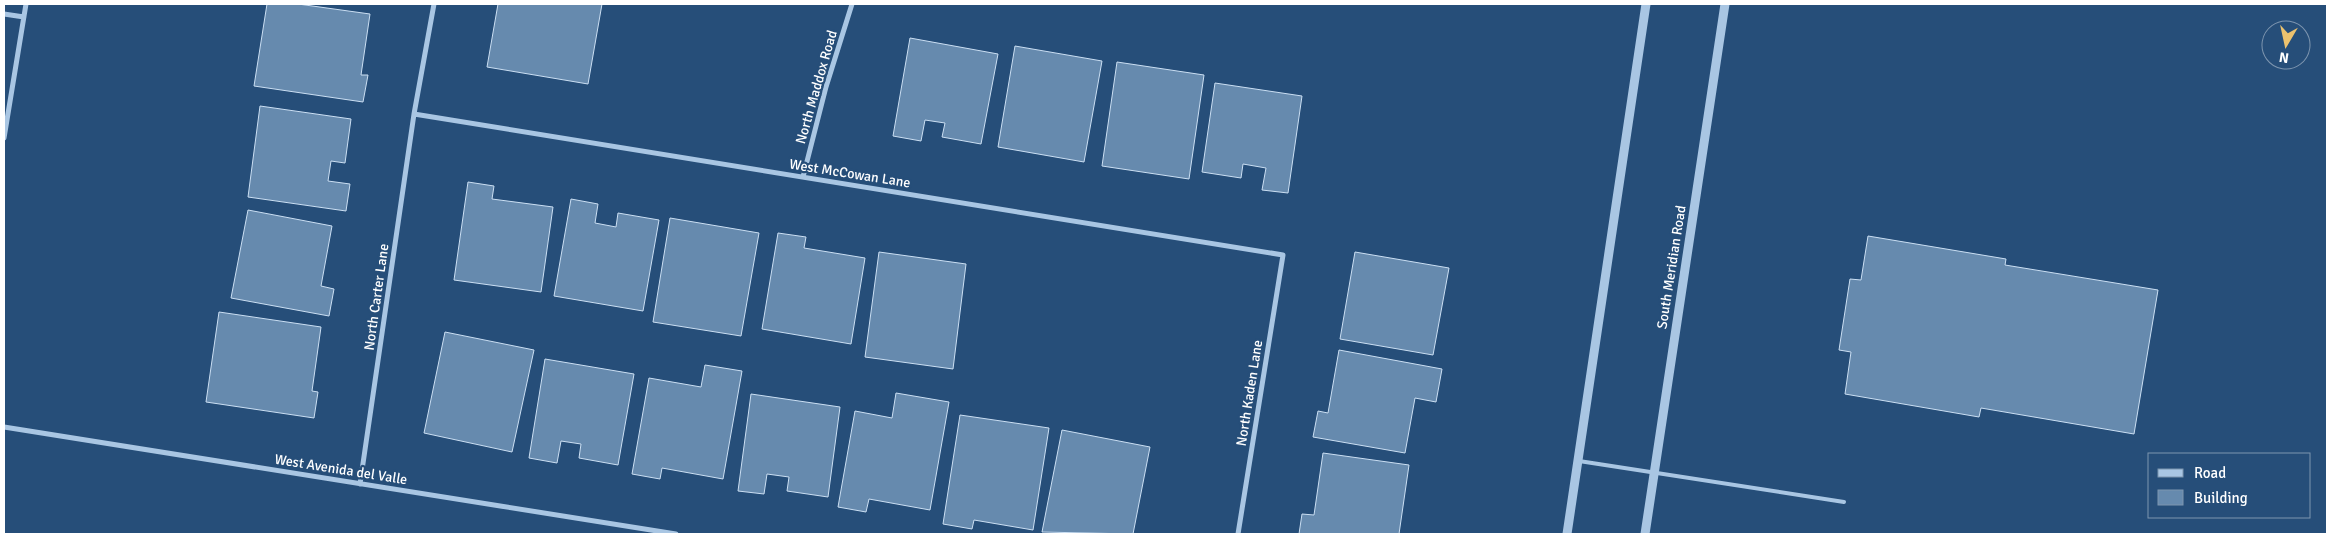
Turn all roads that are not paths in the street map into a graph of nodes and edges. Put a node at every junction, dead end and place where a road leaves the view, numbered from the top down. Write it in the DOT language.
graph roads {
  1 [pos="26,4"];
  2 [pos="434,4"];
  3 [pos="852,4"];
  4 [pos="1646,4"];
  5 [pos="1724,4"];
  6 [pos="4,14"];
  7 [pos="24,17"];
  8 [pos="414,114"];
  9 [pos="4,138"];
  10 [pos="803,177"];
  11 [pos="1283,255"];
  12 [pos="4,427"];
  13 [pos="1578,460"];
  14 [pos="1654,472"];
  15 [pos="360,484"];
  16 [pos="1844,502"];
  17 [pos="676,534"];
  18 [pos="1238,534"];
  19 [pos="1567,534"];
  20 [pos="1645,534"];
  1 -- 7 [label="street"];
  2 -- 8 [label="street, North Carter Lane"];
  3 -- 10 [label="street, North Maddox Road"];
  4 -- 13 [label="street"];
  5 -- 14 [label="street, South Meridian Road"];
  6 -- 7 [label="street"];
  7 -- 9 [label="street"];
  8 -- 10 [label="street, West McCowan Lane"];
  8 -- 15 [label="street, North Carter Lane"];
  10 -- 11 [label="street, West McCowan Lane"];
  11 -- 18 [label="street, North Kaden Lane"];
  12 -- 15 [label="street, West Avenida del Valle"];
  13 -- 14 [label="lane"];
  13 -- 19 [label="street"];
  14 -- 16 [label="lane"];
  14 -- 20 [label="street, South Meridian Road"];
  15 -- 17 [label="street, West Avenida del Valle"];
}
